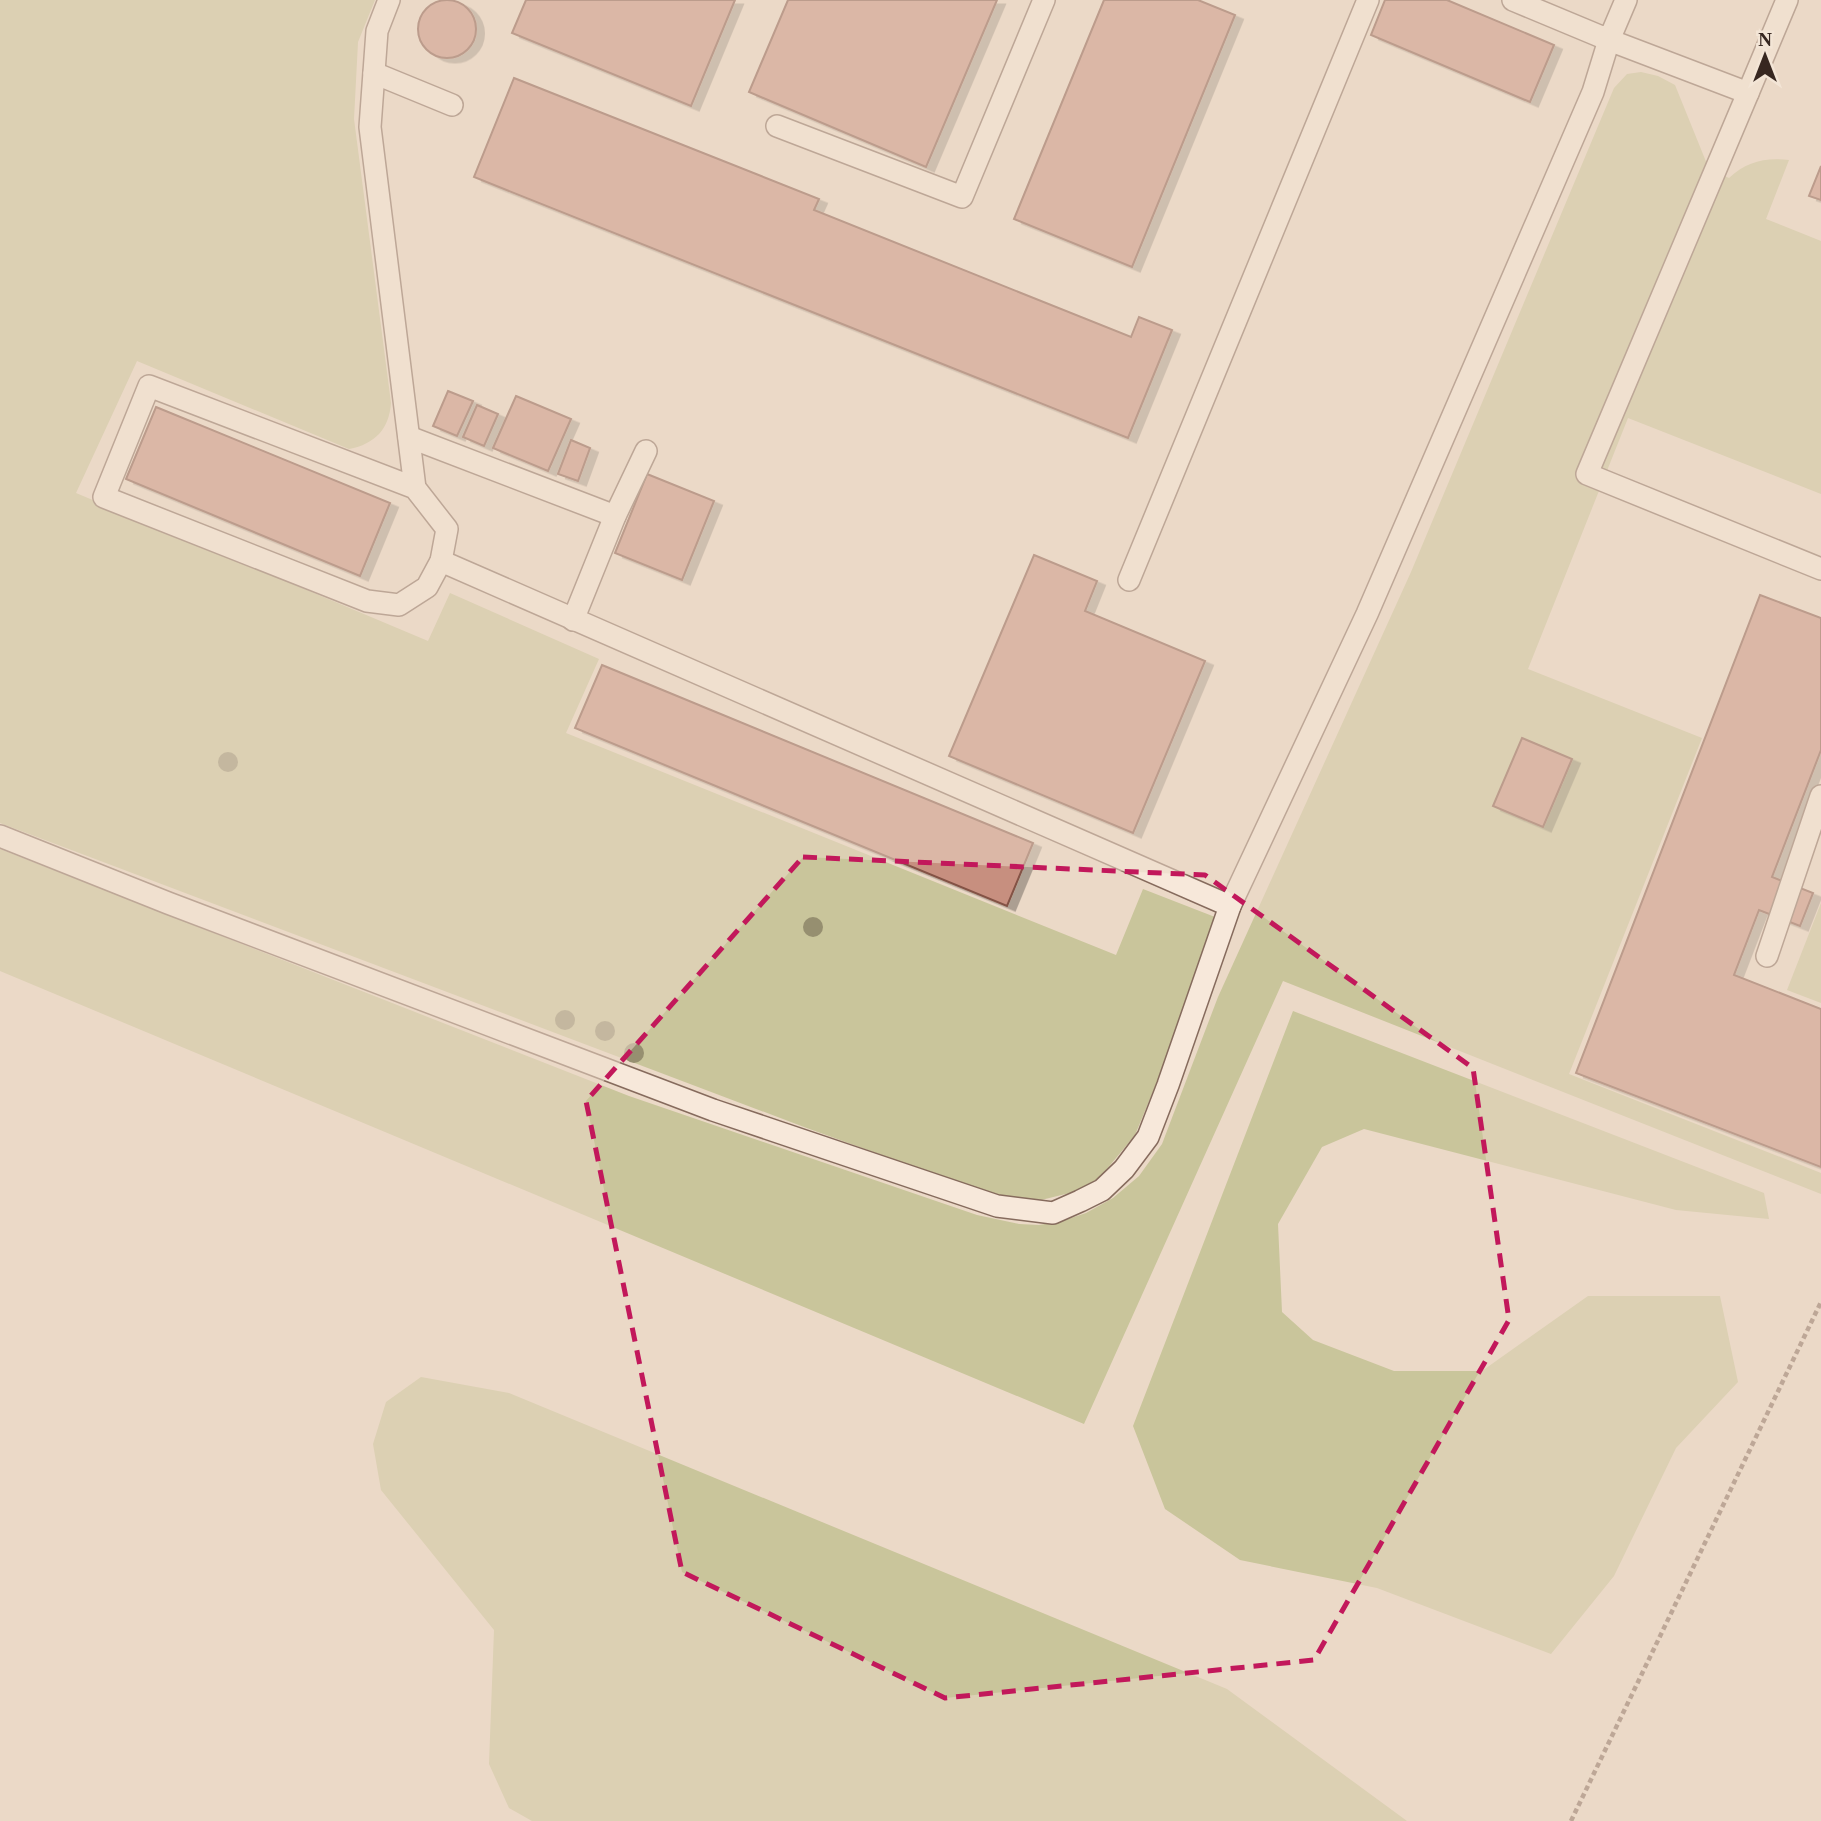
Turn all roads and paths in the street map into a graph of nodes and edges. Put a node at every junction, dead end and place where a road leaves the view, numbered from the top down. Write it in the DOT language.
graph roads {
  1 [pos="389,0"];
  2 [pos="1044,0"];
  3 [pos="1368,0"];
  4 [pos="1513,0"];
  5 [pos="1626,0"];
  6 [pos="1787,0"];
  7 [pos="1609,40"];
  8 [pos="374,73"];
  9 [pos="1748,93"];
  10 [pos="452,105"];
  11 [pos="777,126"];
  12 [pos="408,437"];
  13 [pos="646,451"];
  14 [pos="415,488"];
  15 [pos="615,516"];
  16 [pos="440,561"];
  17 [pos="1821,569"];
  18 [pos="1129,580"];
  19 [pos="573,620"];
  20 [pos="1821,796"];
  21 [pos="0,836"];
  22 [pos="1230,906"];
  23 [pos="1767,956"];
  24 [pos="1821,1302"];
  25 [pos="1572,1821"];
  1 -- 8 [label="lane"];
  2 -- 11 [label="lane"];
  3 -- 18 [label="lane"];
  4 -- 7 [label="lane"];
  5 -- 7 [label="lane"];
  6 -- 9 [label="lane"];
  7 -- 9 [label="lane"];
  7 -- 22 [label="lane"];
  8 -- 10 [label="lane"];
  8 -- 12 [label="lane"];
  9 -- 17 [label="lane"];
  12 -- 14 [label="lane"];
  12 -- 15 [label="lane"];
  13 -- 15 [label="lane"];
  14 -- 16 [label="lane"];
  14 -- 16 [label="lane"];
  15 -- 19 [label="lane"];
  16 -- 19 [label="lane"];
  19 -- 22 [label="lane"];
  20 -- 23 [label="lane"];
  21 -- 22 [label="lane"];
  24 -- 25 [label="path"];
}
